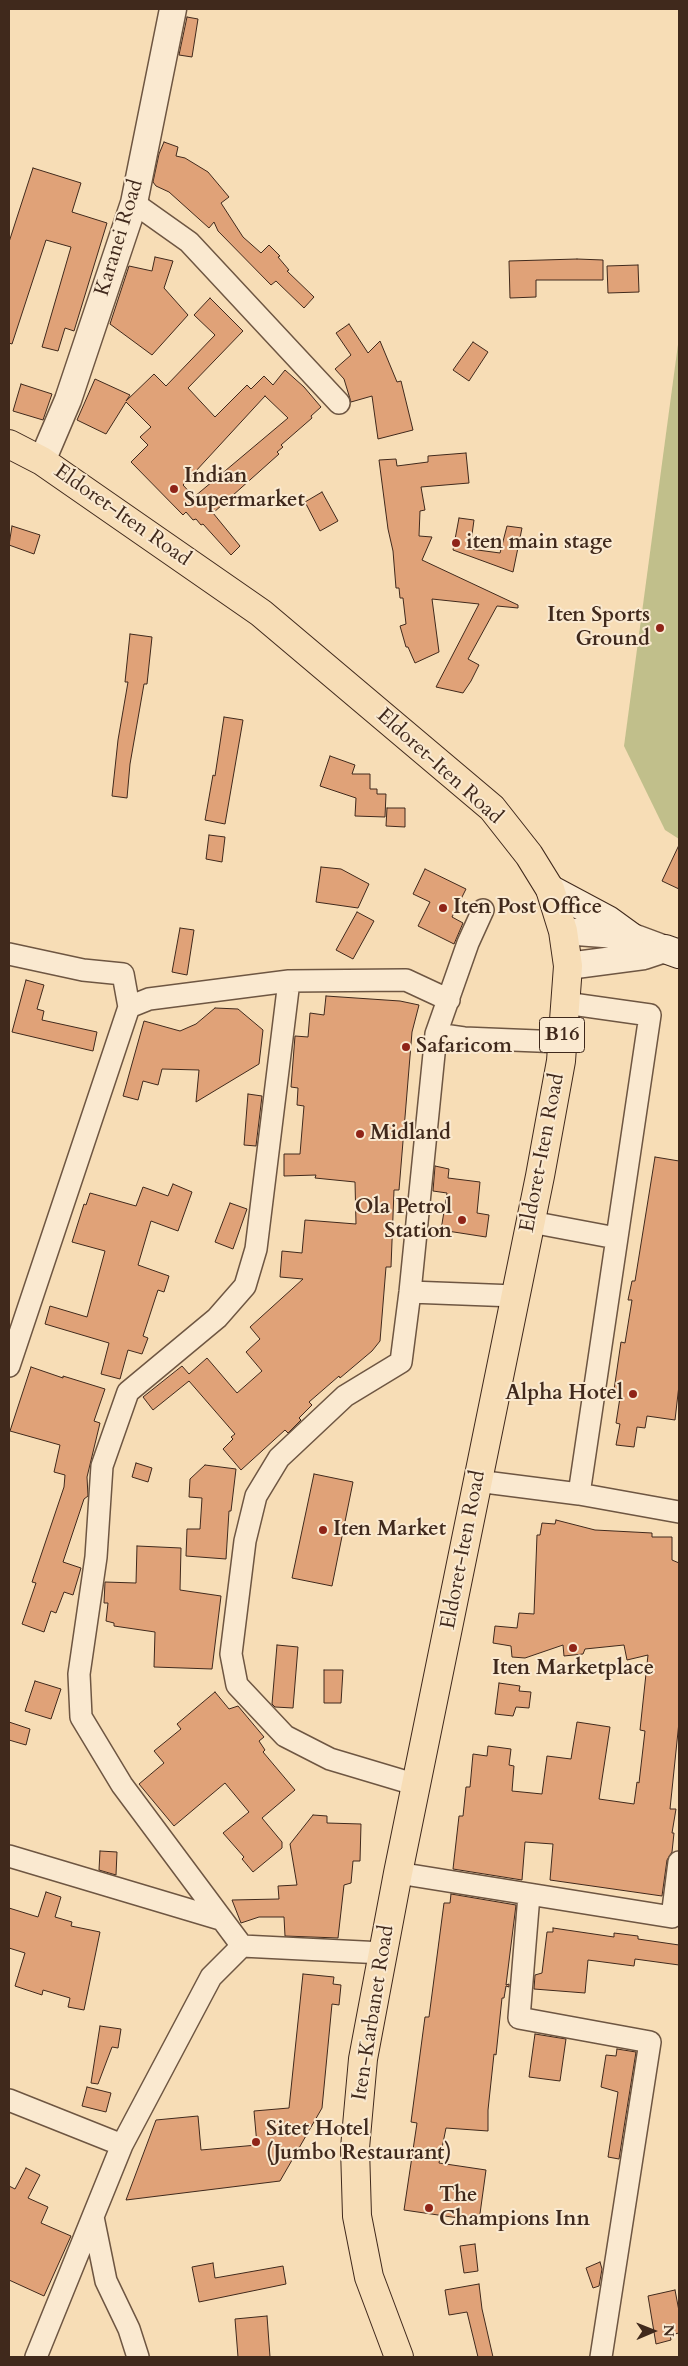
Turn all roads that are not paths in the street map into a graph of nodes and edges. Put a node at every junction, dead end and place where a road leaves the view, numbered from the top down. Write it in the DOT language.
graph roads {
  1 [pos="173,9"];
  2 [pos="134,203"];
  3 [pos="338,403"];
  4 [pos="9,444"];
  5 [pos="42,461"];
  6 [pos="550,889"];
  7 [pos="483,910"];
  8 [pos="563,931"];
  9 [pos="630,936"];
  10 [pos="672,952"];
  11 [pos="9,954"];
  12 [pos="568,966"];
  13 [pos="289,980"];
  14 [pos="449,1000"];
  15 [pos="565,1003"];
  16 [pos="129,1007"];
  17 [pos="436,1034"];
  18 [pos="562,1042"];
  19 [pos="531,1222"];
  20 [pos="616,1238"];
  21 [pos="410,1292"];
  22 [pos="515,1296"];
  23 [pos="9,1366"];
  24 [pos="477,1481"];
  25 [pos="579,1494"];
  26 [pos="679,1512"];
  27 [pos="417,1785"];
  28 [pos="9,1856"];
  29 [pos="679,1862"];
  30 [pos="398,1873"];
  31 [pos="529,1895"];
  32 [pos="676,1918"];
  33 [pos="220,1919"];
  34 [pos="242,1946"];
  35 [pos="383,1953"];
  36 [pos="9,2100"];
  37 [pos="122,2145"];
  38 [pos="93,2217"];
  39 [pos="36,2357"];
  40 [pos="138,2357"];
  41 [pos="399,2357"];
  42 [pos="601,2357"];
  1 -- 2 [label="street, Karanei Road"];
  2 -- 3 [label="street"];
  2 -- 5 [label="street, Karanei Road"];
  4 -- 5 [label="main road, Eldoret-Iten Road / B16"];
  5 -- 6 [label="main road, Eldoret-Iten Road / B16"];
  6 -- 8 [label="main road, Eldoret-Iten Road / B16"];
  6 -- 9 [label="main road"];
  7 -- 14 [label="street"];
  8 -- 9 [label="street"];
  8 -- 12 [label="main road, Eldoret-Iten Road / B16"];
  9 -- 10 [label="street"];
  10 -- 12 [label="street"];
  11 -- 16 [label="street"];
  12 -- 15 [label="main road, Eldoret-Iten Road / B16"];
  13 -- 14 [label="street"];
  13 -- 16 [label="street"];
  13 -- 33 [label="street"];
  14 -- 17 [label="street"];
  15 -- 18 [label="main road, Eldoret-Iten Road / B16"];
  15 -- 20 [label="street"];
  16 -- 23 [label="street"];
  17 -- 18 [label="street"];
  17 -- 21 [label="street"];
  18 -- 19 [label="main road, Eldoret-Iten Road / B16"];
  19 -- 20 [label="street"];
  19 -- 22 [label="main road, Eldoret-Iten Road / B16"];
  20 -- 25 [label="street"];
  21 -- 22 [label="street"];
  21 -- 27 [label="street"];
  22 -- 24 [label="main road, Eldoret-Iten Road / B16"];
  24 -- 25 [label="street"];
  24 -- 27 [label="main road, Eldoret-Iten Road / B16"];
  25 -- 26 [label="street"];
  27 -- 30 [label="main road, Eldoret-Iten Road / B16"];
  28 -- 33 [label="street"];
  29 -- 32 [label="street"];
  30 -- 31 [label="street"];
  30 -- 35 [label="main road, Iten-Karbanet Road / B16"];
  31 -- 32 [label="street"];
  31 -- 42 [label="street"];
  33 -- 34 [label="street"];
  34 -- 35 [label="street"];
  34 -- 37 [label="street"];
  35 -- 41 [label="main road, Iten-Karbanet Road / B16"];
  36 -- 37 [label="street"];
  37 -- 38 [label="street"];
  38 -- 39 [label="street"];
  38 -- 40 [label="street"];
}
